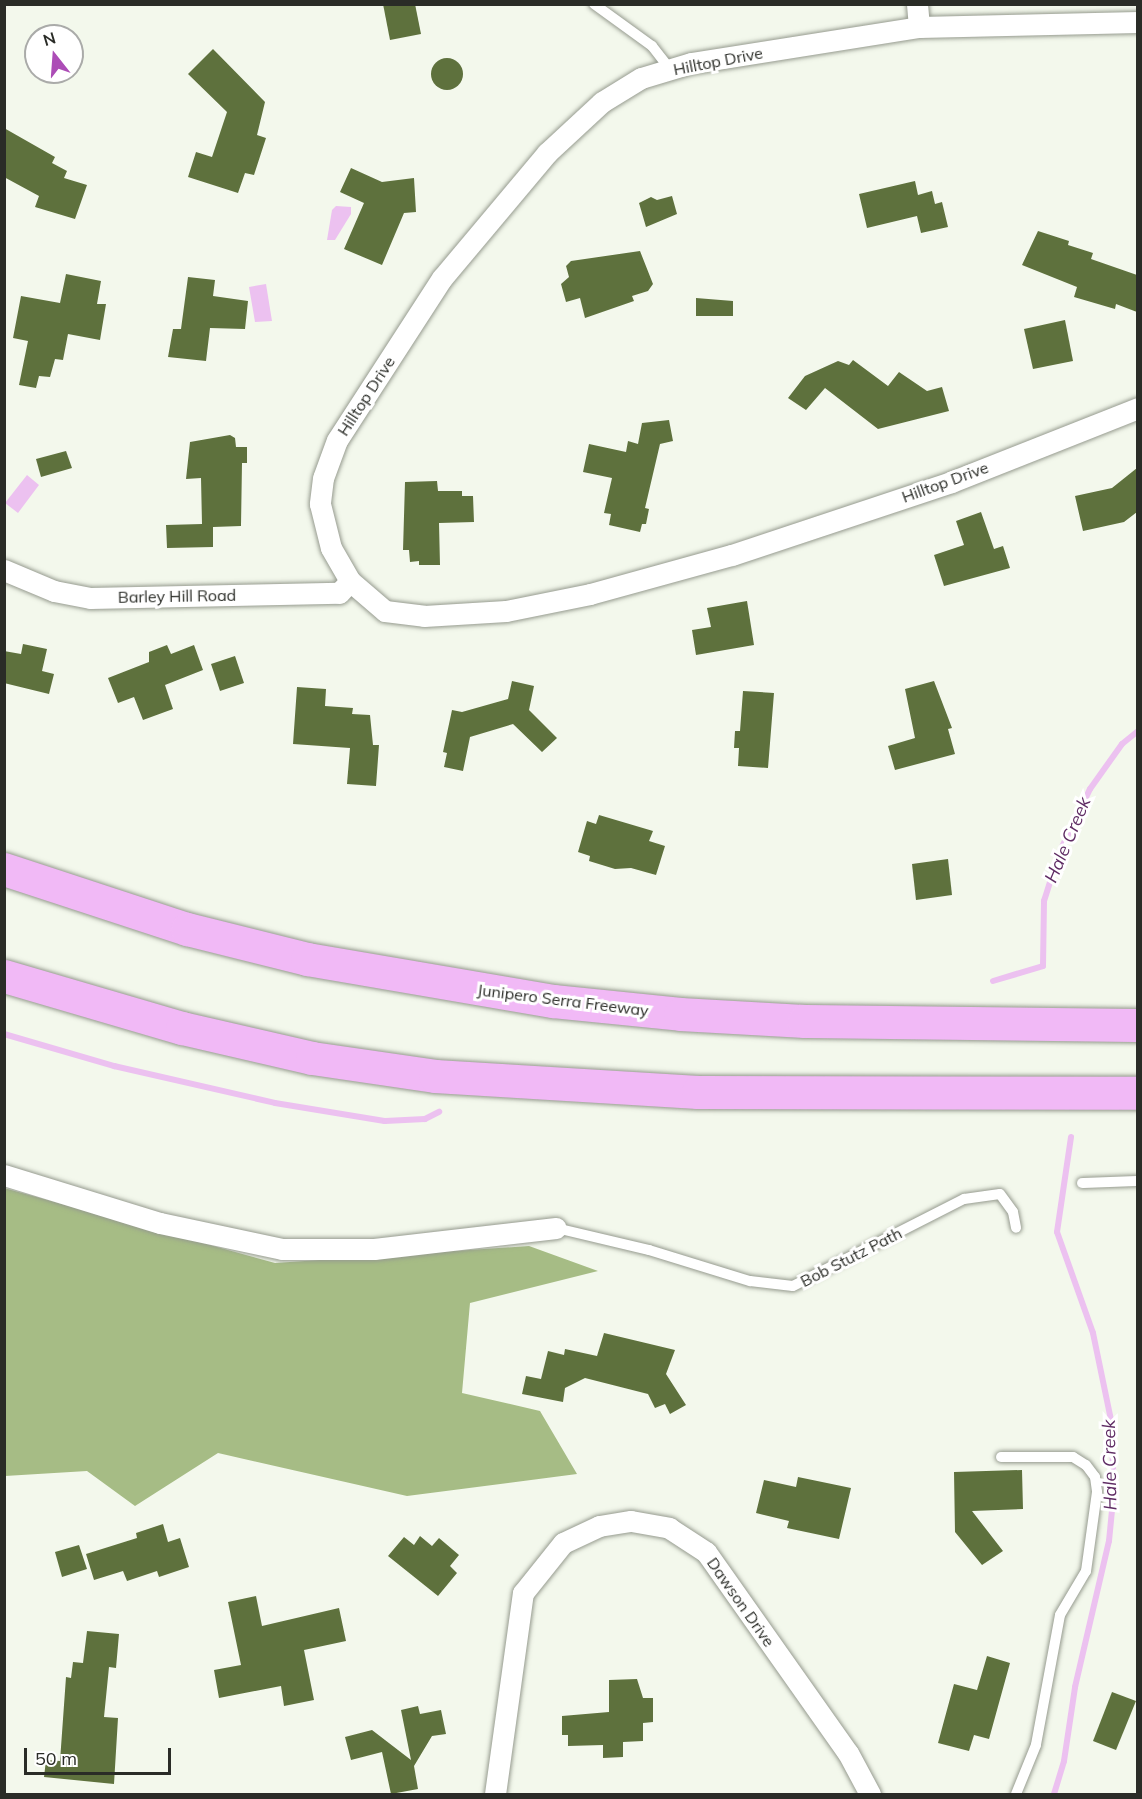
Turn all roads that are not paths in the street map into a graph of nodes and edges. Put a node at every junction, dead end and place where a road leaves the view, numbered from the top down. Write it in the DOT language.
graph roads {
  1 [pos="594,4"];
  2 [pos="916,4"];
  3 [pos="1137,22"];
  4 [pos="919,27"];
  5 [pos="670,69"];
  6 [pos="1137,408"];
  7 [pos="4,570"];
  8 [pos="350,581"];
  9 [pos="4,869"];
  10 [pos="4,976"];
  11 [pos="1137,1025"];
  12 [pos="1137,1093"];
  13 [pos="937,1096"];
  14 [pos="1137,1115"];
  15 [pos="4,1175"];
  16 [pos="1137,1181"];
  17 [pos="1082,1183"];
  18 [pos="556,1228"];
  19 [pos="1016,1228"];
  20 [pos="1001,1457"];
  21 [pos="495,1794"];
  22 [pos="870,1794"];
  23 [pos="1016,1794"];
  1 -- 5 [label="lane"];
  2 -- 4 [label="street"];
  3 -- 4 [label="street, Hilltop Drive"];
  4 -- 5 [label="street, Hilltop Drive"];
  5 -- 8 [label="street, Hilltop Drive"];
  6 -- 8 [label="street, Hilltop Drive"];
  7 -- 8 [label="street, Barley Hill Road"];
  9 -- 11 [label="highway, Junipero Serra Freeway"];
  10 -- 13 [label="highway"];
  12 -- 13 [label="highway"];
  13 -- 14 [label="highway"];
  15 -- 18 [label="street"];
  16 -- 17 [label="lane"];
  18 -- 19 [label="lane, Bob Stutz Path"];
  20 -- 23 [label="lane"];
  21 -- 22 [label="street, Dawson Drive"];
}
